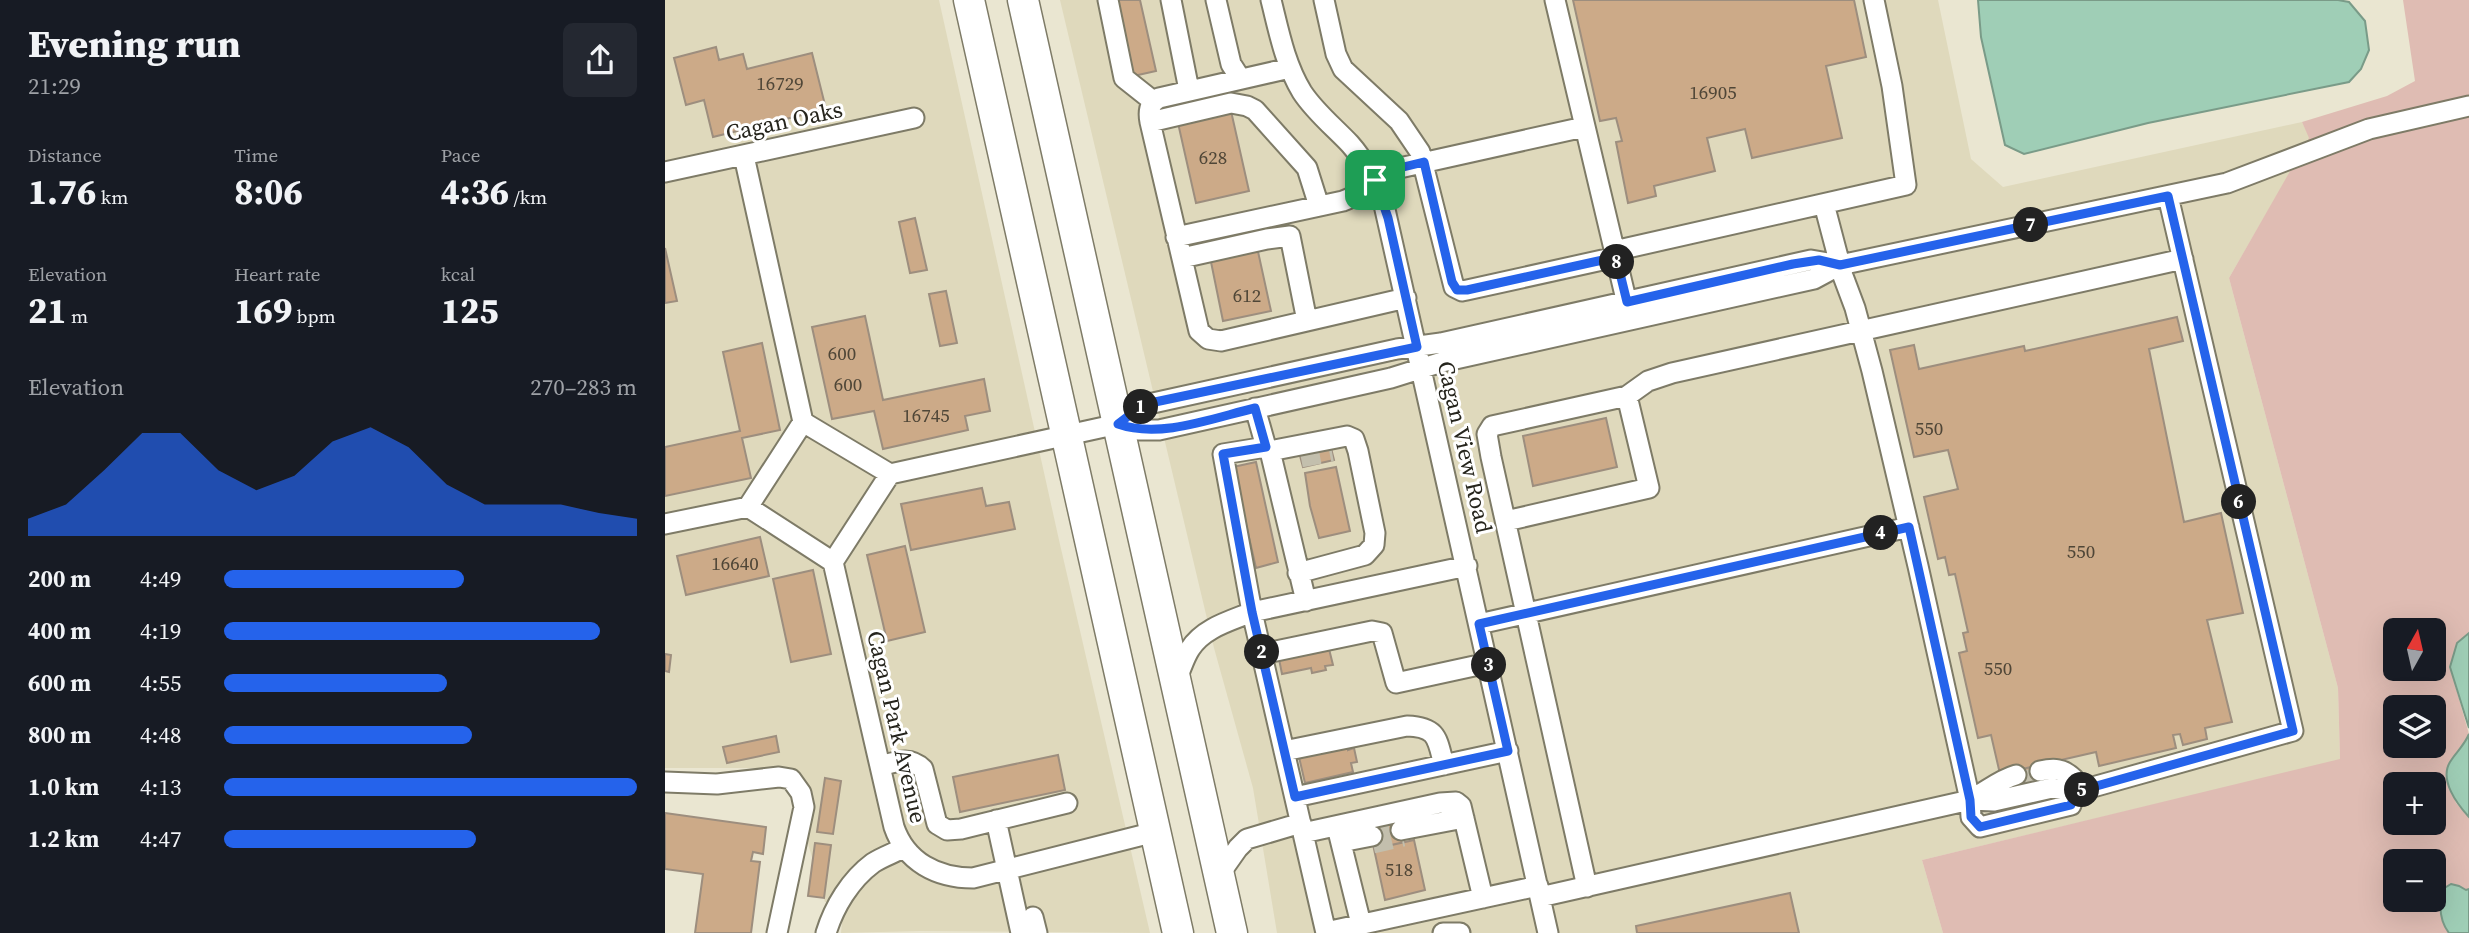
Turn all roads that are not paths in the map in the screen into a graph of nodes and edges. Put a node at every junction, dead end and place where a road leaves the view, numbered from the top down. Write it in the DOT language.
graph roads {
  1 [pos="969,0"];
  2 [pos="1006,0"];
  3 [pos="1023,0"];
  4 [pos="1108,0"];
  5 [pos="1171,0"];
  6 [pos="1216,0"];
  7 [pos="1271,0"];
  8 [pos="1324,0"];
  9 [pos="1555,0"];
  10 [pos="1874,0"];
  11 [pos="1030,30"];
  12 [pos="1290,68"];
  13 [pos="1240,78"];
  14 [pos="1189,90"];
  15 [pos="1153,101"];
  16 [pos="2469,106"];
  17 [pos="914,118"];
  18 [pos="1150,122"];
  19 [pos="1584,127"];
  20 [pos="744,156"];
  21 [pos="1424,162"];
  22 [pos="665,173"];
  23 [pos="1375,180"];
  24 [pos="2168,196"];
  25 [pos="1824,204"];
  26 [pos="1319,206"];
  27 [pos="1177,237"];
  28 [pos="1615,254"];
  29 [pos="1182,258"];
  30 [pos="2183,260"];
  31 [pos="1840,265"];
  32 [pos="1406,298"];
  33 [pos="1629,311"];
  34 [pos="1307,321"];
  35 [pos="1861,331"];
  36 [pos="1417,347"];
  37 [pos="1422,369"];
  38 [pos="1627,396"];
  39 [pos="1255,408"];
  40 [pos="803,422"];
  41 [pos="1118,424"];
  42 [pos="1067,435"];
  43 [pos="1358,451"];
  44 [pos="1332,452"];
  45 [pos="1269,454"];
  46 [pos="1301,458"];
  47 [pos="890,474"];
  48 [pos="748,507"];
  49 [pos="1506,521"];
  50 [pos="665,524"];
  51 [pos="1909,527"];
  52 [pos="833,562"];
  53 [pos="1467,566"];
  54 [pos="1298,573"];
  55 [pos="1305,601"];
  56 [pos="1252,612"];
  57 [pos="1525,612"];
  58 [pos="1479,624"];
  59 [pos="1262,654"];
  60 [pos="1488,663"];
  61 [pos="1176,680"];
  62 [pos="1284,751"];
  63 [pos="1508,751"];
  64 [pos="1444,765"];
  65 [pos="880,766"];
  66 [pos="2041,774"];
  67 [pos="2017,778"];
  68 [pos="665,782"];
  69 [pos="2075,792"];
  70 [pos="1295,797"];
  71 [pos="1970,800"];
  72 [pos="1067,803"];
  73 [pos="1463,815"];
  74 [pos="996,820"];
  75 [pos="1302,828"];
  76 [pos="1401,830"];
  77 [pos="1155,832"];
  78 [pos="1371,836"];
  79 [pos="1340,838"];
  80 [pos="903,848"];
  81 [pos="1007,869"];
  82 [pos="1219,875"];
  83 [pos="1587,887"];
  84 [pos="1539,892"];
  85 [pos="1483,898"];
  86 [pos="1361,925"];
  87 [pos="1326,932"];
  88 [pos="777,933"];
  89 [pos="825,933"];
  90 [pos="1021,933"];
  91 [pos="1178,933"];
  92 [pos="1232,933"];
  93 [pos="1443,933"];
  94 [pos="1460,933"];
  95 [pos="1548,933"];
  1 -- 42 [label="highway"];
  2 -- 11 [label="highway"];
  3 -- 11 [label="highway"];
  4 -- 15 [label="street"];
  5 -- 14 [label="street"];
  6 -- 13 [label="street"];
  7 -- 12 [label="street, Cagan View Road"];
  8 -- 21 [label="street"];
  9 -- 19 [label="street"];
  10 -- 25 [label="street"];
  11 -- 41 [label="highway"];
  12 -- 13 [label="street"];
  12 -- 23 [label="street, Cagan View Road"];
  13 -- 14 [label="street"];
  14 -- 15 [label="street"];
  15 -- 18 [label="street"];
  16 -- 24 [label="street"];
  17 -- 20 [label="street, Cagan Oaks"];
  18 -- 26 [label="street"];
  18 -- 27 [label="street"];
  19 -- 21 [label="street"];
  19 -- 28 [label="street"];
  20 -- 22 [label="street, Cagan Oaks"];
  20 -- 40 [label="street"];
  21 -- 23 [label="street"];
  21 -- 28 [label="street"];
  23 -- 26 [label="street"];
  23 -- 32 [label="street, Cagan View Road"];
  24 -- 30 [label="street"];
  24 -- 31 [label="street"];
  25 -- 28 [label="street"];
  25 -- 31 [label="street"];
  26 -- 27 [label="street"];
  27 -- 29 [label="street"];
  28 -- 33 [label="street"];
  29 -- 34 [label="street"];
  29 -- 34 [label="street"];
  30 -- 35 [label="street"];
  30 -- 69 [label="street"];
  31 -- 33 [label="street"];
  31 -- 35 [label="street"];
  32 -- 34 [label="street"];
  32 -- 36 [label="street, Cagan View Road"];
  33 -- 36 [label="street"];
  33 -- 37 [label="street"];
  35 -- 38 [label="street"];
  35 -- 51 [label="street"];
  36 -- 37 [label="street, Cagan View Road"];
  36 -- 41 [label="street"];
  37 -- 39 [label="street"];
  37 -- 53 [label="street, Cagan View Road"];
  38 -- 49 [label="street"];
  38 -- 49 [label="street"];
  39 -- 41 [label="street"];
  39 -- 45 [label="street"];
  40 -- 47 [label="street"];
  40 -- 48 [label="street"];
  41 -- 42 [label="street"];
  41 -- 61 [label="highway"];
  42 -- 47 [label="street"];
  42 -- 77 [label="highway"];
  43 -- 44 [label="street"];
  43 -- 45 [label="street"];
  43 -- 54 [label="street"];
  45 -- 46 [label="street"];
  45 -- 54 [label="street"];
  45 -- 56 [label="street"];
  47 -- 52 [label="street"];
  48 -- 50 [label="street"];
  48 -- 52 [label="street"];
  49 -- 57 [label="street"];
  51 -- 57 [label="street"];
  51 -- 71 [label="street"];
  52 -- 65 [label="street, Cagan Park Avenue"];
  53 -- 55 [label="street"];
  53 -- 58 [label="street, Cagan View Road"];
  54 -- 55 [label="street"];
  55 -- 56 [label="street"];
  56 -- 59 [label="street"];
  56 -- 61 [label="street"];
  57 -- 58 [label="street"];
  57 -- 83 [label="street"];
  58 -- 60 [label="street, Cagan View Road"];
  59 -- 60 [label="street"];
  59 -- 62 [label="street"];
  60 -- 63 [label="street, Cagan View Road"];
  61 -- 82 [label="highway"];
  62 -- 64 [label="street"];
  62 -- 70 [label="street"];
  63 -- 64 [label="street"];
  63 -- 84 [label="street, Cagan View Road"];
  64 -- 70 [label="street"];
  65 -- 74 [label="street"];
  65 -- 80 [label="street, Cagan Park Avenue"];
  66 -- 69 [label="street"];
  67 -- 71 [label="street"];
  68 -- 88 [label="street"];
  69 -- 71 [label="street"];
  69 -- 71 [label="street"];
  70 -- 75 [label="street"];
  71 -- 83 [label="street"];
  72 -- 74 [label="street"];
  73 -- 76 [label="street"];
  73 -- 79 [label="street"];
  73 -- 85 [label="street"];
  74 -- 81 [label="street"];
  75 -- 79 [label="street"];
  75 -- 82 [label="street"];
  75 -- 87 [label="street"];
  77 -- 81 [label="street, Cagan Park Avenue"];
  77 -- 91 [label="highway"];
  78 -- 79 [label="street"];
  79 -- 86 [label="street"];
  80 -- 81 [label="street, Cagan Park Avenue"];
  80 -- 89 [label="street"];
  81 -- 90 [label="street"];
  82 -- 92 [label="highway"];
  83 -- 84 [label="street"];
  84 -- 85 [label="street"];
  84 -- 95 [label="street, Cagan View Road"];
  85 -- 86 [label="street"];
  86 -- 87 [label="street"];
  93 -- 94 [label="street"];
}
